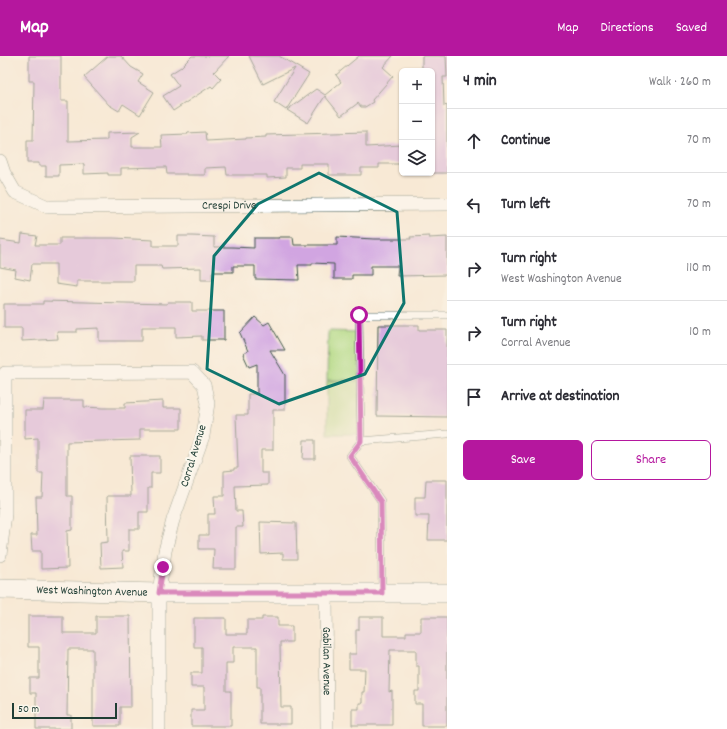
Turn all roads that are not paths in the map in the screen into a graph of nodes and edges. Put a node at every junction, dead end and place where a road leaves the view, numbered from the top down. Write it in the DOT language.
graph roads {
  1 [pos="0,161"];
  2 [pos="447,204"];
  3 [pos="447,316"];
  4 [pos="447,434"];
  5 [pos="361,441"];
  6 [pos="0,555"];
  7 [pos="0,589"];
  8 [pos="159,593"];
  9 [pos="382,593"];
  10 [pos="447,593"];
  11 [pos="326,594"];
  12 [pos="159,729"];
  13 [pos="326,729"];
  1 -- 2 [label="street, Crespi Drive"];
  3 -- 5 [label="lane"];
  4 -- 5 [label="lane"];
  5 -- 9 [label="lane"];
  6 -- 8 [label="street, Corral Avenue"];
  7 -- 8 [label="street, West Washington Avenue"];
  8 -- 11 [label="street, West Washington Avenue"];
  8 -- 12 [label="street, Corral Avenue"];
  9 -- 10 [label="street, West Washington Avenue"];
  9 -- 11 [label="street, West Washington Avenue"];
  11 -- 13 [label="street, Gabilan Avenue"];
}
